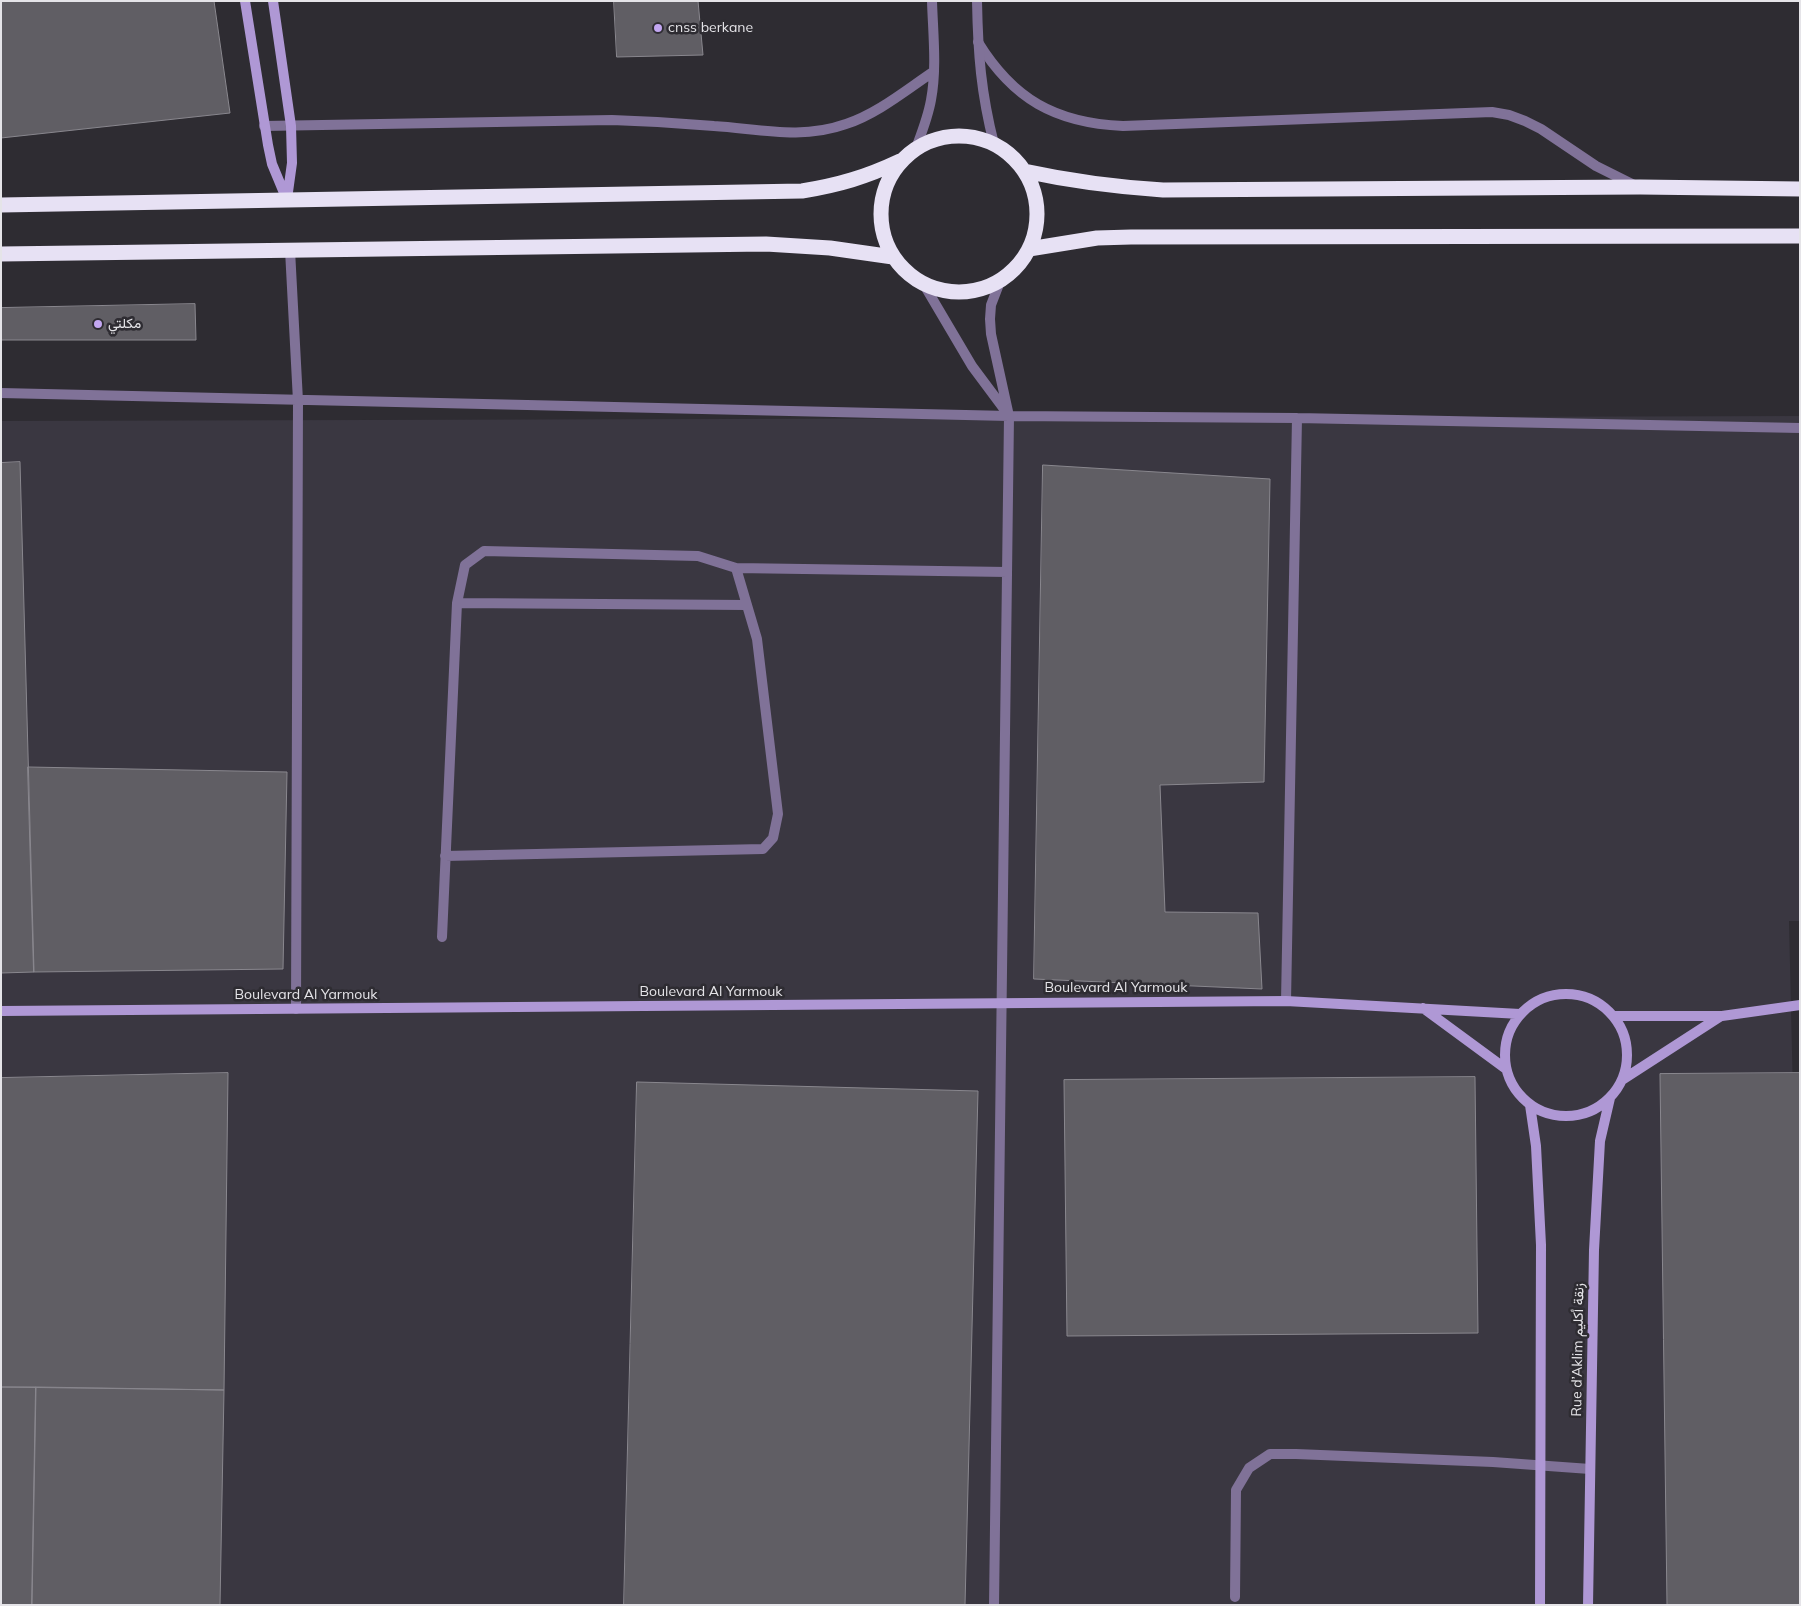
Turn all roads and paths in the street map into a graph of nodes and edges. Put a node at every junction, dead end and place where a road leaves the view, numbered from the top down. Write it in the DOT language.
graph roads {
  1 [pos="244,1"];
  2 [pos="273,1"];
  3 [pos="932,1"];
  4 [pos="977,1"];
  5 [pos="978,42"];
  6 [pos="934,72"];
  7 [pos="264,126"];
  8 [pos="291,126"];
  9 [pos="994,144"];
  10 [pos="916,148"];
  11 [pos="900,162"];
  12 [pos="1024,171"];
  13 [pos="1640,187"];
  14 [pos="1800,189"];
  15 [pos="287,200"];
  16 [pos="1,205"];
  17 [pos="1800,236"];
  18 [pos="1029,249"];
  19 [pos="290,250"];
  20 [pos="1,254"];
  21 [pos="893,256"];
  22 [pos="1001,279"];
  23 [pos="923,284"];
  24 [pos="1,393"];
  25 [pos="298,401"];
  26 [pos="1009,416"];
  27 [pos="1297,418"];
  28 [pos="1800,428"];
  29 [pos="736,568"];
  30 [pos="1007,572"];
  31 [pos="457,603"];
  32 [pos="747,604"];
  33 [pos="445,856"];
  34 [pos="442,937"];
  35 [pos="1286,1001"];
  36 [pos="1002,1003"];
  37 [pos="1800,1005"];
  38 [pos="1422,1007"];
  39 [pos="296,1009"];
  40 [pos="1,1011"];
  41 [pos="1520,1014"];
  42 [pos="1614,1016"];
  43 [pos="1722,1016"];
  44 [pos="1506,1069"];
  45 [pos="1622,1080"];
  46 [pos="1610,1098"];
  47 [pos="1530,1105"];
  48 [pos="1541,1467"];
  49 [pos="1590,1469"];
  50 [pos="1235,1597"];
  51 [pos="994,1605"];
  52 [pos="1540,1605"];
  53 [pos="1588,1605"];
  1 -- 7 [label="street"];
  2 -- 8 [label="street"];
  3 -- 6 [label="street"];
  4 -- 5 [label="street"];
  5 -- 9 [label="street"];
  5 -- 13 [label="street"];
  6 -- 8 [label="street"];
  6 -- 10 [label="street"];
  7 -- 8 [label="street"];
  7 -- 15 [label="street"];
  8 -- 15 [label="street"];
  9 -- 10 [label="highway"];
  9 -- 12 [label="highway"];
  10 -- 11 [label="highway"];
  11 -- 15 [label="highway"];
  11 -- 21 [label="highway"];
  12 -- 13 [label="highway"];
  12 -- 18 [label="highway"];
  13 -- 14 [label="highway"];
  15 -- 16 [label="highway"];
  17 -- 18 [label="highway"];
  18 -- 22 [label="highway"];
  19 -- 20 [label="highway"];
  19 -- 21 [label="highway"];
  19 -- 25 [label="street"];
  21 -- 23 [label="highway"];
  22 -- 23 [label="highway"];
  22 -- 26 [label="street"];
  23 -- 26 [label="street"];
  24 -- 25 [label="street"];
  25 -- 26 [label="street"];
  25 -- 39 [label="street"];
  26 -- 27 [label="street"];
  26 -- 30 [label="street"];
  27 -- 28 [label="street"];
  27 -- 35 [label="street"];
  29 -- 30 [label="street"];
  29 -- 31 [label="street"];
  29 -- 32 [label="street"];
  30 -- 36 [label="street"];
  31 -- 32 [label="street"];
  31 -- 33 [label="street"];
  32 -- 33 [label="street"];
  33 -- 34 [label="street"];
  35 -- 36 [label="street, Boulevard Al Yarmouk"];
  35 -- 38 [label="street, Boulevard Al Yarmouk"];
  36 -- 39 [label="street, Boulevard Al Yarmouk"];
  36 -- 51 [label="street"];
  37 -- 43 [label="street"];
  38 -- 41 [label="street, Boulevard Al Yarmouk"];
  38 -- 44 [label="street"];
  39 -- 40 [label="street, Boulevard Al Yarmouk"];
  41 -- 42 [label="street"];
  41 -- 44 [label="street"];
  42 -- 43 [label="street"];
  42 -- 45 [label="street"];
  43 -- 45 [label="street"];
  44 -- 47 [label="street"];
  45 -- 46 [label="street"];
  46 -- 47 [label="street"];
  46 -- 49 [label="street, Rue d’Aklim زنقة أكليم"];
  47 -- 48 [label="street"];
  48 -- 49 [label="street"];
  48 -- 50 [label="street"];
  48 -- 52 [label="street"];
  49 -- 53 [label="street, Rue d’Aklim زنقة أكليم"];
}
